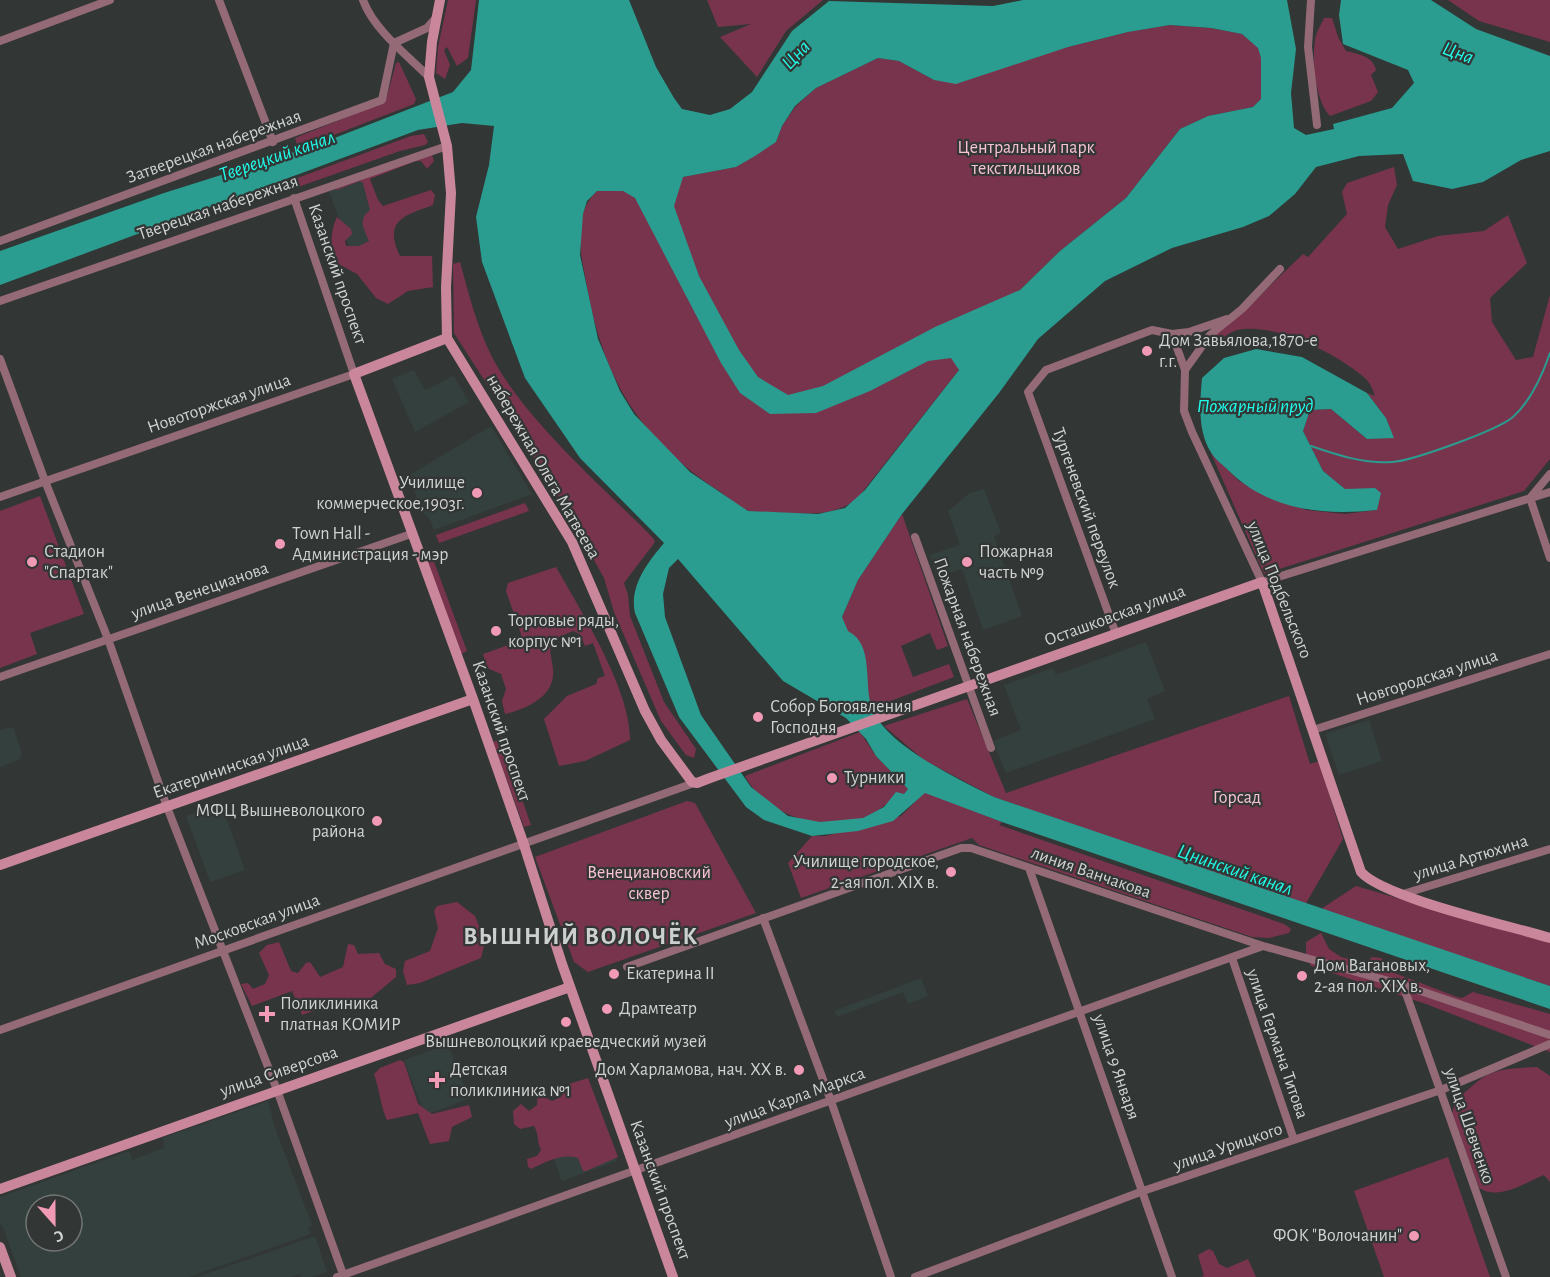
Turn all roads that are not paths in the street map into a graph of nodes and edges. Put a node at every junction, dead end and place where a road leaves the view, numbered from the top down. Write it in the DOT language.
graph roads {
  1 [pos="110,0"];
  2 [pos="219,0"];
  3 [pos="363,0"];
  4 [pos="440,0"];
  5 [pos="1311,0"];
  6 [pos="435,19"];
  7 [pos="0,41"];
  8 [pos="394,43"];
  9 [pos="429,77"];
  10 [pos="1317,125"];
  11 [pos="273,142"];
  12 [pos="447,146"];
  13 [pos="294,198"];
  14 [pos="0,241"];
  15 [pos="1280,269"];
  16 [pos="0,301"];
  17 [pos="1227,319"];
  18 [pos="1172,334"];
  19 [pos="447,338"];
  20 [pos="0,359"];
  21 [pos="1185,369"];
  22 [pos="354,374"];
  23 [pos="1550,474"];
  24 [pos="45,481"];
  25 [pos="1550,492"];
  26 [pos="0,497"];
  27 [pos="1530,498"];
  28 [pos="411,534"];
  29 [pos="915,537"];
  30 [pos="1550,558"];
  31 [pos="1262,582"];
  32 [pos="1116,634"];
  33 [pos="108,639"];
  34 [pos="1550,654"];
  35 [pos="0,677"];
  36 [pos="967,686"];
  37 [pos="473,699"];
  38 [pos="1313,730"];
  39 [pos="991,748"];
  40 [pos="694,783"];
  41 [pos="167,807"];
  42 [pos="524,845"];
  43 [pos="1550,849"];
  44 [pos="0,866"];
  45 [pos="1029,868"];
  46 [pos="1401,895"];
  47 [pos="763,918"];
  48 [pos="1550,938"];
  49 [pos="1263,946"];
  50 [pos="222,951"];
  51 [pos="1232,958"];
  52 [pos="627,967"];
  53 [pos="1403,985"];
  54 [pos="570,987"];
  55 [pos="1081,1010"];
  56 [pos="0,1030"];
  57 [pos="1550,1035"];
  58 [pos="1550,1044"];
  59 [pos="277,1090"];
  60 [pos="1441,1090"];
  61 [pos="831,1101"];
  62 [pos="1294,1140"];
  63 [pos="634,1171"];
  64 [pos="0,1189"];
  65 [pos="1143,1191"];
  66 [pos="0,1247"];
  67 [pos="342,1276"];
  68 [pos="11,1277"];
  69 [pos="674,1277"];
  70 [pos="891,1277"];
  71 [pos="915,1277"];
  72 [pos="1172,1277"];
  73 [pos="1506,1277"];
  1 -- 7 [label="street"];
  2 -- 11 [label="street"];
  3 -- 8 [label="street"];
  4 -- 6 [label="street"];
  5 -- 10 [label="street"];
  6 -- 8 [label="street"];
  6 -- 9 [label="street"];
  8 -- 9 [label="street"];
  8 -- 11 [label="street, Затверецкая набережная"];
  9 -- 12 [label="street"];
  11 -- 14 [label="street, Затверецкая набережная"];
  12 -- 13 [label="street, Тверецкая набережная"];
  12 -- 19 [label="street"];
  13 -- 16 [label="street, Тверецкая набережная"];
  13 -- 22 [label="street, Казанский проспект"];
  15 -- 17 [label="street"];
  17 -- 18 [label="street"];
  17 -- 21 [label="street"];
  18 -- 21 [label="street, улица Подбельского"];
  18 -- 32 [label="street, Тургеневский переулок"];
  19 -- 22 [label="street, Новоторжская улица"];
  19 -- 40 [label="street, набережная Олега Матвеева"];
  20 -- 24 [label="street"];
  21 -- 31 [label="street, улица Подбельского"];
  22 -- 24 [label="street, Новоторжская улица"];
  22 -- 28 [label="street, Казанский проспект"];
  23 -- 27 [label="street"];
  24 -- 26 [label="street, Новоторжская улица"];
  24 -- 33 [label="street"];
  25 -- 27 [label="street, Осташковская улица"];
  27 -- 30 [label="street"];
  27 -- 31 [label="street, Осташковская улица"];
  28 -- 33 [label="street, улица Венецианова"];
  28 -- 37 [label="street, Казанский проспект"];
  29 -- 36 [label="street, Пожарная набережная"];
  31 -- 32 [label="street, Осташковская улица"];
  31 -- 38 [label="street, улица Подбельского"];
  32 -- 36 [label="street, Осташковская улица"];
  33 -- 35 [label="street, улица Венецианова"];
  33 -- 41 [label="street"];
  34 -- 38 [label="street, Новгородская улица"];
  36 -- 39 [label="street, Пожарная набережная"];
  36 -- 40 [label="street, Осташковская улица"];
  37 -- 41 [label="street, Екатерининская улица"];
  37 -- 42 [label="street, Казанский проспект"];
  38 -- 46 [label="street, улица Подбельского"];
  40 -- 42 [label="street, Московская улица"];
  41 -- 44 [label="street, Екатерининская улица"];
  41 -- 50 [label="street"];
  42 -- 50 [label="street, Московская улица"];
  42 -- 54 [label="street, Казанский проспект"];
  43 -- 46 [label="street, улица Артюхина"];
  45 -- 47 [label="street, линия Ванчакова"];
  45 -- 49 [label="street, линия Ванчакова"];
  45 -- 55 [label="street, улица 9 Января"];
  46 -- 48 [label="street"];
  47 -- 52 [label="street, линия Ванчакова"];
  47 -- 61 [label="street"];
  49 -- 51 [label="street, улица Карла Маркса"];
  49 -- 53 [label="street, линия Ванчакова"];
  50 -- 56 [label="street, Московская улица"];
  50 -- 59 [label="street"];
  51 -- 55 [label="street, улица Карла Маркса"];
  51 -- 62 [label="street, улица Германа Титова"];
  53 -- 57 [label="street, линия Ванчакова"];
  53 -- 60 [label="street, улица Шевченко"];
  54 -- 59 [label="street, улица Сиверсова"];
  54 -- 63 [label="street, Казанский проспект"];
  55 -- 61 [label="street, улица Карла Маркса"];
  55 -- 65 [label="street, улица 9 Января"];
  58 -- 60 [label="street, улица Урицкого"];
  59 -- 64 [label="street, улица Сиверсова"];
  59 -- 67 [label="street"];
  60 -- 62 [label="street, улица Урицкого"];
  60 -- 73 [label="street, улица Шевченко"];
  61 -- 63 [label="street, улица Карла Маркса"];
  61 -- 70 [label="street"];
  62 -- 65 [label="street, улица Урицкого"];
  63 -- 67 [label="street, улица Карла Маркса"];
  63 -- 69 [label="street, Казанский проспект"];
  65 -- 71 [label="street, улица Урицкого"];
  65 -- 72 [label="street, улица 9 Января"];
  66 -- 68 [label="street"];
}
